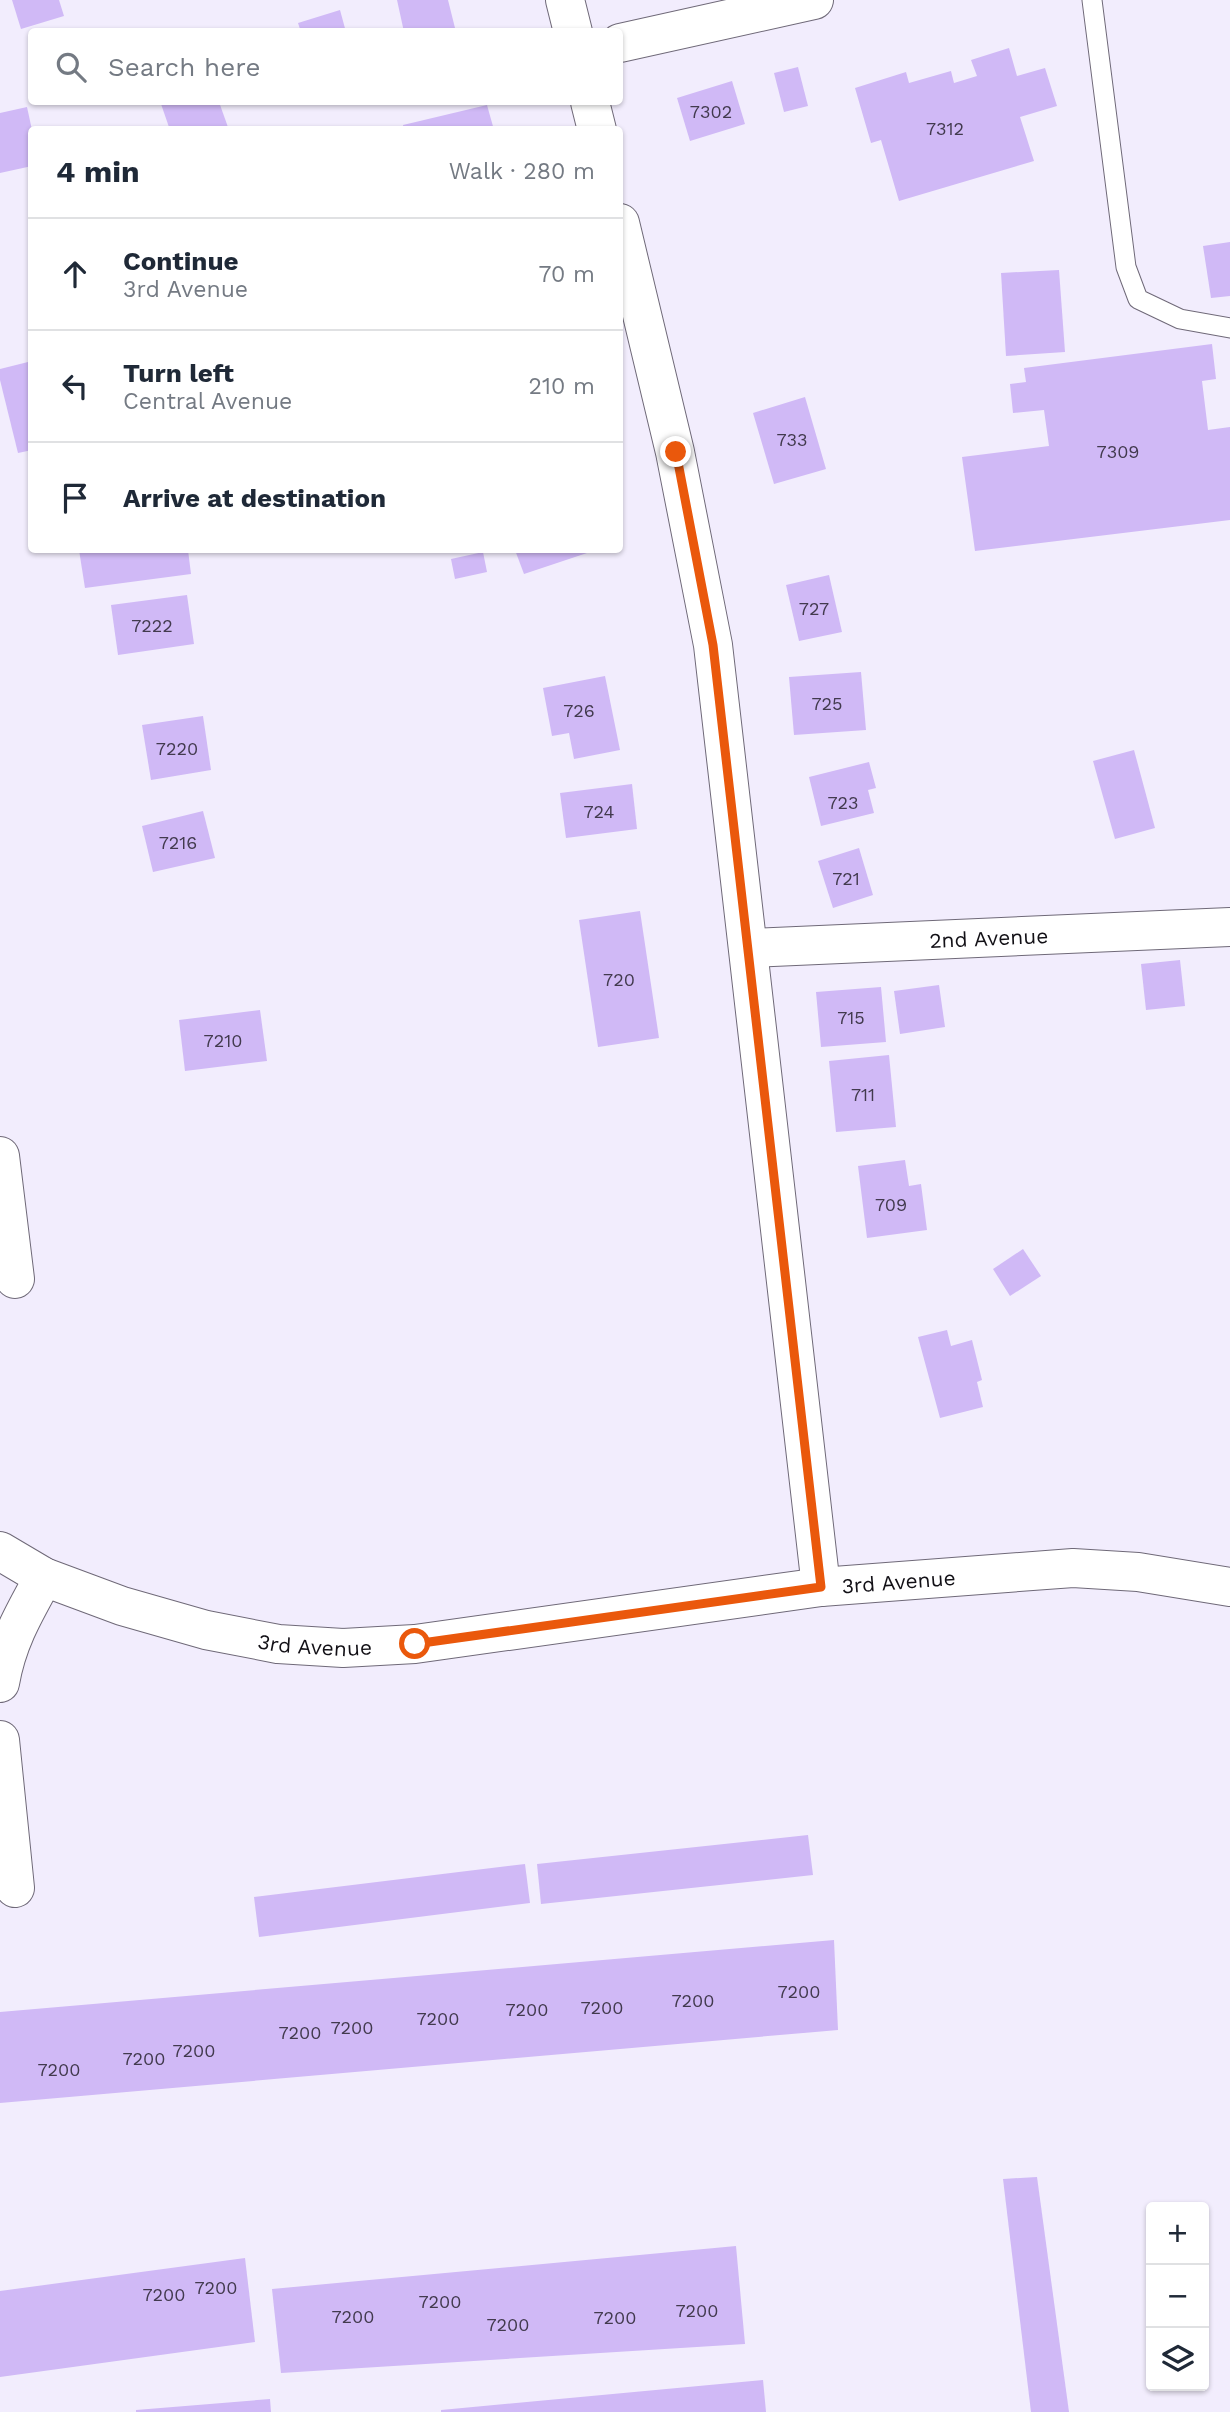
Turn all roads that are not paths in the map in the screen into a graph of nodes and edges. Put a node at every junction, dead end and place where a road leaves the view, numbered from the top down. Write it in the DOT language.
graph roads {
  1 [pos="565,0"];
  2 [pos="814,0"];
  3 [pos="1092,0"];
  4 [pos="572,28"];
  5 [pos="623,42"];
  6 [pos="591,105"];
  7 [pos="596,126"];
  8 [pos="623,235"];
  9 [pos="1230,328"];
  10 [pos="1230,927"];
  11 [pos="749,948"];
  12 [pos="0,1156"];
  13 [pos="15,1279"];
  14 [pos="0,1551"];
  15 [pos="44,1577"];
  16 [pos="821,1587"];
  17 [pos="1230,1587"];
  18 [pos="0,1683"];
  19 [pos="0,1740"];
  20 [pos="15,1888"];
  1 -- 4 [label="street"];
  2 -- 5 [label="street"];
  3 -- 9 [label="lane"];
  6 -- 7 [label="street"];
  8 -- 11 [label="street"];
  10 -- 11 [label="street, 2nd Avenue"];
  11 -- 16 [label="street"];
  12 -- 13 [label="street"];
  14 -- 15 [label="street, 3rd Avenue"];
  15 -- 16 [label="street, 3rd Avenue"];
  15 -- 18 [label="street"];
  16 -- 17 [label="street, 3rd Avenue"];
  19 -- 20 [label="street"];
}
